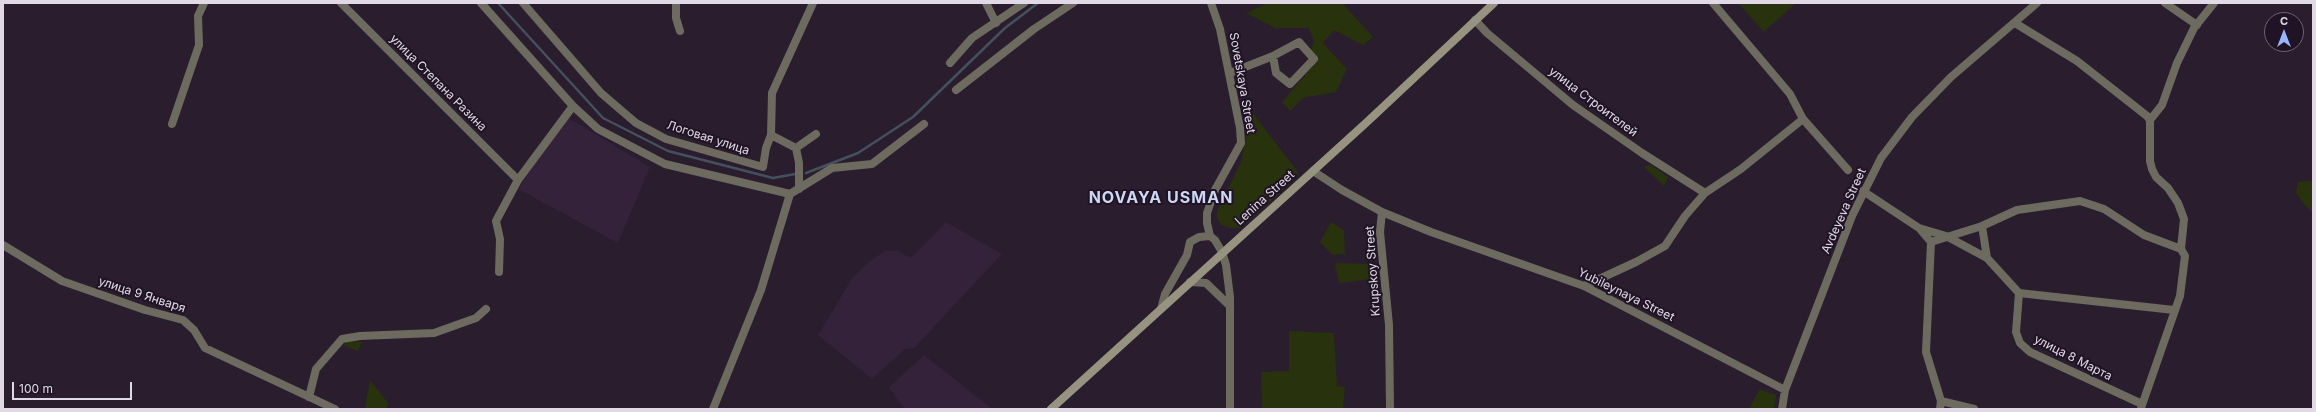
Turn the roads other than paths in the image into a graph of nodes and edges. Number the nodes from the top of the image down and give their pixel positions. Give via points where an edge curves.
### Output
1 (204, 3) edge
2 (341, 3) edge
3 (481, 3) edge
4 (523, 3) edge
5 (676, 3) edge
6 (813, 3) edge
7 (986, 3) edge
8 (1024, 3) edge
9 (1073, 3) edge
10 (1210, 3) edge
11 (1494, 3) edge
12 (1713, 3) edge
13 (2037, 3) edge
14 (2165, 3) edge
15 (2214, 3) edge
16 (1475, 20) junction
17 (996, 23) junction
18 (2015, 23) junction
19 (2197, 25) junction
20 (680, 31) dead end
21 (1273, 56) junction
22 (950, 63) dead end
23 (1230, 73) junction
24 (956, 90) dead end
25 (573, 106) junction
26 (1803, 119) junction
27 (2150, 120) junction
28 (172, 124) dead end
29 (924, 124) dead end
30 (816, 134) dead end
31 (771, 135) junction
32 (796, 148) junction
33 (1848, 170) dead end
34 (1313, 172) junction
35 (518, 180) junction
36 (799, 189) junction
37 (1863, 191) junction
38 (1705, 193) junction
39 (790, 194) junction
40 (1382, 212) junction
41 (1982, 226) junction
42 (1919, 228) junction
43 (1210, 236) junction
44 (1946, 236) junction
45 (1931, 242) junction
46 (3, 245) edge
47 (2181, 249) junction
48 (1222, 252) junction
49 (1987, 258) junction
50 (499, 272) dead end
51 (1190, 282) junction
52 (1584, 286) junction
53 (2019, 293) junction
54 (1230, 306) junction
55 (486, 309) dead end
56 (1161, 309) junction
57 (2174, 310) junction
58 (1785, 390) junction
59 (309, 397) junction
60 (1940, 405) edge
61 (2142, 406) edge
62 (335, 409) edge
63 (713, 409) edge
64 (1051, 409) edge
65 (1230, 409) edge
66 (1390, 409) edge
67 (1782, 409) edge
68 (1974, 409) edge

1 - 28 street via 198,16 199,45
2 - 35 street, улица Степана Разина
3 - 25 street
4 - 31 street, Логовая улица via 601,93 636,123 666,139 763,168
5 - 20 street via 676,18
6 - 31 street, Логовая улица via 772,93
7 - 17 street
8 - 17 street
9 - 24 street via 1034,29
10 - 23 street, Sovetskaya Street via 1220,29
11 - 16 main road, Lenina Street
12 - 26 street via 1790,94
13 - 18 street, Avdeyeva Street
14 - 19 street
15 - 19 street
16 - 34 main road, Lenina Street
16 - 38 street, улица Строителей via 1487,33 1573,104 1642,153
17 - 22 street via 972,38
18 - 27 street via 2077,61
18 - 37 street, Avdeyeva Street via 1952,77 1912,118 1881,158
19 - 27 street via 2177,63 2162,105
21 - 21 street via 1276,73 1290,84 1314,59 1299,42
21 - 23 street
23 - 43 street, Sovetskaya Street via 1241,143 1215,190 1207,213 1206,223
25 - 35 street
25 - 39 street via 598,129 665,164
26 - 33 street
26 - 38 street via 1741,169
27 - 47 street via 2152,169 2178,203 2184,219
29 - 36 street via 872,164 832,168
30 - 32 street
31 - 32 street
32 - 36 street
34 - 40 street, Krupskoy Street
34 - 48 main road, Lenina Street
35 - 50 street via 496,221 500,239
36 - 39 street
37 - 42 street
37 - 58 street, Avdeyeva Street
38 - 52 street via 1685,216 1665,246
39 - 63 street via 762,290
40 - 52 street, Yubileynaya Street
40 - 66 street, Krupskoy Street via 1380,232 1389,325
41 - 44 street
41 - 47 street via 2016,210 2080,201 2104,209 2144,234
41 - 49 street
42 - 44 street
42 - 45 street
43 - 48 street, Sovetskaya Street
43 - 56 street via 1199,237 1190,242 1187,255 1165,294
44 - 45 street
44 - 49 street
45 - 60 street via 1926,352
46 - 59 street, улица 9 Января via 62,281 145,310 183,320 194,330 205,348
47 - 57 street via 2185,256 2180,296
48 - 51 main road, Lenina Street
48 - 54 street via 1226,265
49 - 53 street
51 - 54 street via 1206,283
51 - 56 main road, Lenina Street
52 - 58 street, Yubileynaya Street
53 - 57 street
53 - 61 street, улица 8 Марта via 2016,332 2020,343 2030,352
54 - 65 street
55 - 59 street via 476,318 434,333 360,336 342,340 316,369
56 - 64 main road, Lenina Street
57 - 61 street
58 - 67 street, Avdeyeva Street
59 - 62 street, улица 9 Января
60 - 68 street

